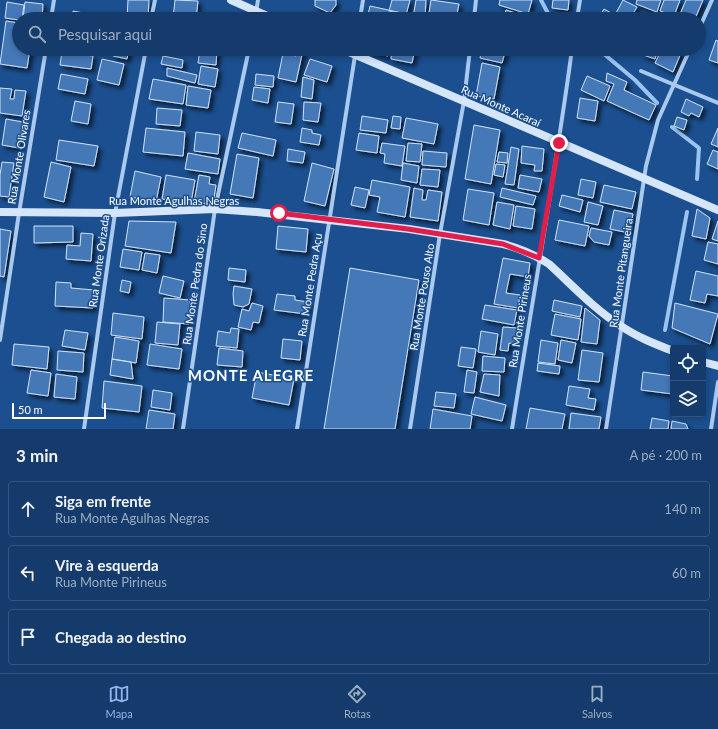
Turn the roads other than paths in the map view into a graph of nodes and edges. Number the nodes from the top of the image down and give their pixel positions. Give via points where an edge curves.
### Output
1 (54, 0) edge
2 (155, 0) edge
3 (231, 0) edge
4 (258, 0) edge
5 (363, 0) edge
6 (476, 0) edge
7 (580, 0) edge
8 (712, 0) edge
9 (52, 12) edge
10 (152, 12) edge
11 (251, 12) edge
12 (256, 12) edge
13 (361, 12) edge
14 (475, 12) edge
15 (578, 12) edge
16 (706, 13) edge
17 (45, 56) edge
18 (145, 56) edge
19 (248, 56) edge
20 (354, 56) edge
21 (364, 56) edge
22 (469, 56) edge
23 (571, 56) edge
24 (687, 56) edge
25 (641, 71) dead end
26 (674, 84) junction
27 (464, 101) junction
28 (718, 104) edge
29 (559, 143) junction
30 (644, 179) junction
31 (215, 210) junction
32 (718, 210) edge
33 (0, 212) edge
34 (19, 213) junction
35 (116, 213) junction
36 (330, 219) junction
37 (440, 234) junction
38 (539, 258) junction
39 (622, 327) junction
40 (0, 340) edge
41 (670, 350) edge
42 (706, 363) edge
43 (718, 366) edge
44 (718, 382) edge
45 (84, 429) edge
46 (182, 429) edge
47 (297, 429) edge
48 (410, 429) edge
49 (512, 429) edge
50 (606, 429) edge
51 (711, 429) edge

1 - 9 street
2 - 10 street
3 - 11 street
4 - 12 street
5 - 13 street
6 - 14 street
7 - 15 street
8 - 16 street
17 - 34 street, Rua Monte Olivares
18 - 35 street, Rua Monte Orizada
19 - 31 street, Rua Monte Pedra do Sino
20 - 36 street, Rua Monte Pedra Açu
21 - 27 street, Rua Monte Acaraí
22 - 27 street, Rua Monte Pouso Alto
23 - 29 street, Rua Monte Pirineus
24 - 26 street, Rua Monte Pitangueira
25 - 26 street
26 - 28 street
26 - 30 street, Rua Monte Pitangueira via 658,120
27 - 29 street, Rua Monte Acaraí
27 - 37 street, Rua Monte Pouso Alto
29 - 30 street, Rua Monte Acaraí
29 - 38 street, Rua Monte Pirineus
30 - 32 street, Rua Monte Acaraí
30 - 39 street, Rua Monte Pitangueira
31 - 35 street, Rua Monte Agulhas Negras
31 - 36 street, Rua Monte Agulhas Negras via 279,213
31 - 46 street, Rua Monte Pedra do Sino
33 - 34 street, Rua Monte Agulhas Negras
34 - 35 street, Rua Monte Agulhas Negras
34 - 40 street, Rua Monte Olivares
35 - 45 street, Rua Monte Orizada
36 - 37 street, Rua Monte Agulhas Negras
36 - 47 street, Rua Monte Pedra Açu
37 - 38 street, Rua Monte Agulhas Negras via 503,244
37 - 48 street, Rua Monte Pouso Alto
38 - 39 street, Rua Monte Agulhas Negras
38 - 49 street, Rua Monte Pirineus
39 - 41 street, Rua Monte Agulhas Negras
39 - 50 street, Rua Monte Pitangueira
42 - 43 street
44 - 51 street

